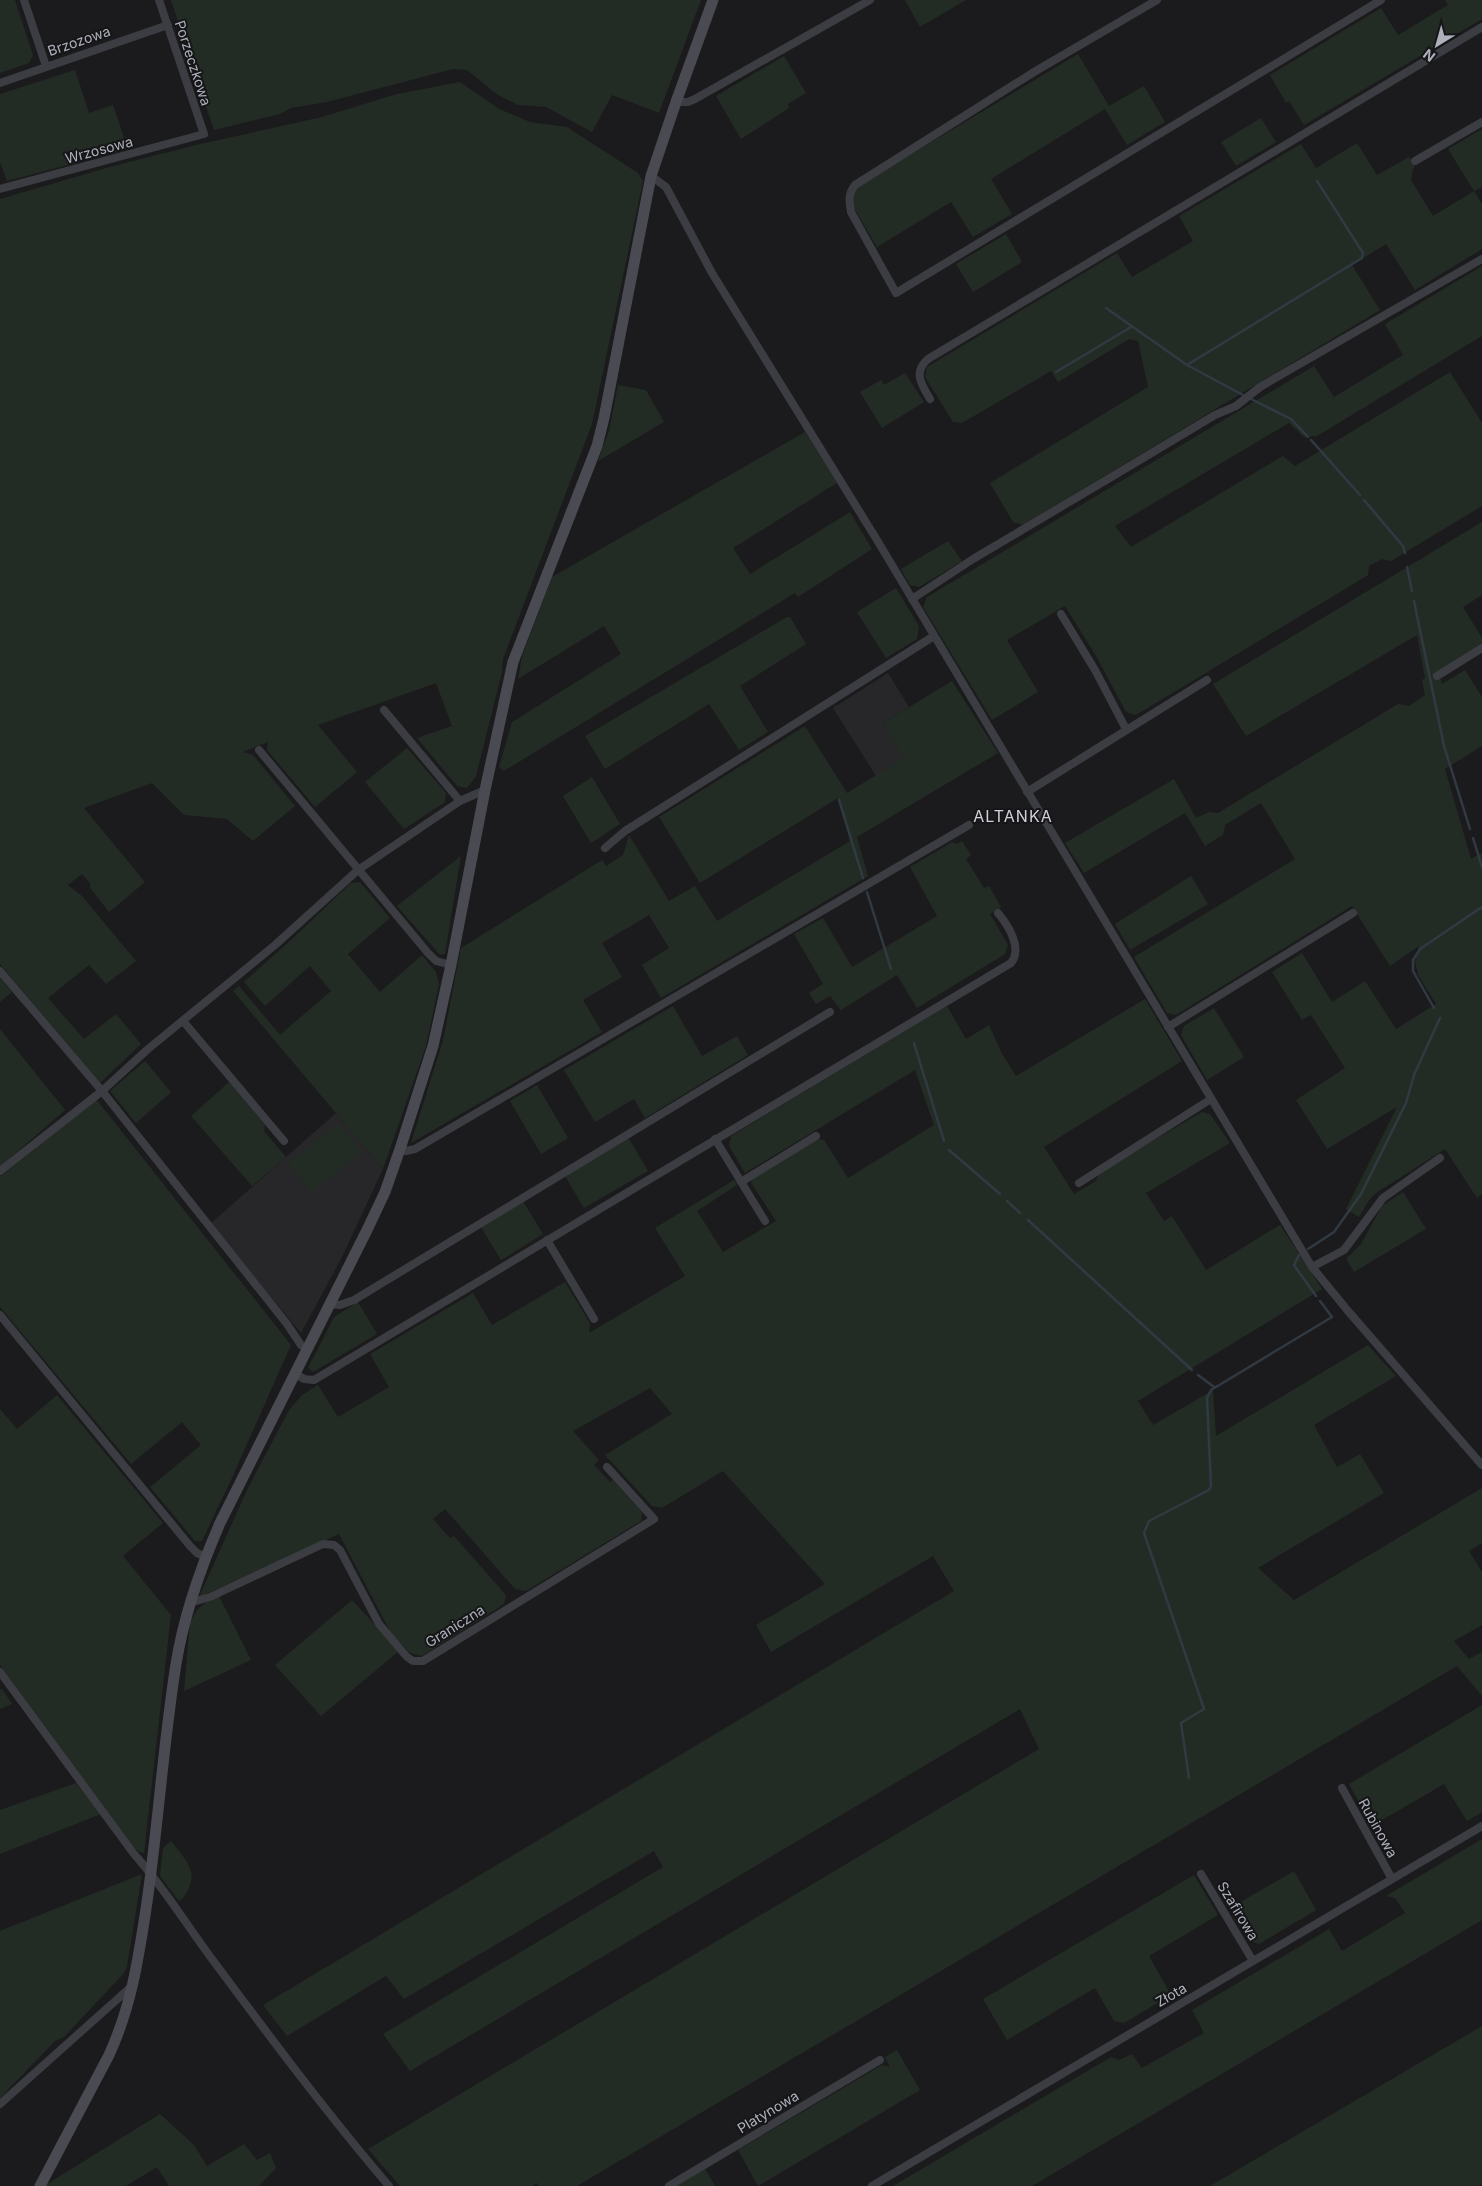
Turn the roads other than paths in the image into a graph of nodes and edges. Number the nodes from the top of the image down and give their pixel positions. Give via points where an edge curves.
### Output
1 (24, 0) edge
2 (159, 0) edge
3 (714, 0) edge
4 (870, 0) edge
5 (1157, 0) edge
6 (1381, 0) edge
7 (168, 25) junction
8 (1482, 27) edge
9 (46, 66) junction
10 (0, 83) edge
11 (676, 102) junction
12 (1482, 122) edge
13 (204, 134) joint
14 (1415, 161) dead end
15 (651, 176) junction
16 (0, 190) edge
17 (1482, 259) edge
18 (930, 399) dead end
19 (912, 599) junction
20 (1061, 614) dead end
21 (934, 636) junction
22 (1482, 648) edge
23 (1437, 676) dead end
24 (1207, 680) dead end
25 (384, 710) dead end
26 (1126, 729) junction
27 (259, 750) dead end
28 (485, 790) junction
29 (1027, 792) junction
30 (460, 801) junction
31 (969, 825) dead end
32 (604, 848) dead end
33 (358, 870) junction
34 (998, 913) dead end
35 (1353, 913) dead end
36 (451, 965) junction
37 (0, 971) edge
38 (830, 1012) dead end
39 (183, 1021) junction
40 (1168, 1027) junction
41 (102, 1091) junction
42 (1211, 1099) junction
43 (816, 1136) dead end
44 (715, 1139) junction
45 (284, 1141) dead end
46 (400, 1149) junction
47 (1440, 1158) dead end
48 (0, 1171) edge
49 (741, 1182) junction
50 (1078, 1182) dead end
51 (765, 1221) dead end
52 (547, 1240) junction
53 (1312, 1267) junction
54 (330, 1304) junction
55 (0, 1315) edge
56 (594, 1319) dead end
57 (307, 1349) junction
58 (296, 1374) junction
59 (1482, 1465) edge
60 (607, 1467) dead end
61 (206, 1557) junction
62 (189, 1603) junction
63 (0, 1672) edge
64 (1342, 1788) dead end
65 (1482, 1826) edge
66 (151, 1873) junction
67 (1201, 1874) dead end
68 (1392, 1879) junction
69 (1253, 1961) junction
70 (134, 1984) junction
71 (880, 2060) dead end
72 (0, 2104) edge
73 (40, 2186) edge
74 (389, 2186) edge
75 (669, 2186) edge
76 (872, 2186) edge

1 - 9 street
2 - 7 street, Porzeczkowa
3 - 11 street
4 - 11 street via 696,99
5 - 6 street via 854,184 848,200 851,212 896,293
7 - 9 street, Brzozowa
7 - 13 street, Porzeczkowa
8 - 18 street via 928,359 920,366 919,378
9 - 10 street, Brzozowa
11 - 15 street
12 - 14 street
13 - 16 street, Wrzosowa
15 - 19 street via 666,187 712,273
15 - 28 street via 597,446 513,662
17 - 19 street via 973,559
19 - 21 street
20 - 26 street
21 - 29 street
21 - 32 street
22 - 23 street
24 - 26 street
25 - 30 street
26 - 29 street
27 - 33 street
28 - 30 street
28 - 36 street
29 - 40 street
30 - 33 street
31 - 46 street via 415,1149
33 - 36 street via 428,953 436,961
33 - 39 street
34 - 44 street via 1016,948 1011,963
35 - 40 street
36 - 46 street via 433,1046
37 - 41 street
38 - 54 street via 354,1300 340,1305
39 - 41 street
39 - 45 street
40 - 42 street
41 - 48 street
41 - 57 street
42 - 50 street
42 - 53 street
43 - 49 street
44 - 49 street
44 - 52 street
46 - 54 street via 378,1207
47 - 53 street via 1383,1198 1344,1250
49 - 51 street
52 - 56 street
52 - 58 street via 314,1380
53 - 59 street
54 - 57 street
55 - 61 street via 190,1546
57 - 58 street
58 - 61 street
60 - 62 street, Graniczna via 654,1519 423,1661 407,1657 385,1630 340,1550 328,1544 210,1597
61 - 62 street
62 - 66 street via 176,1664
63 - 66 street
64 - 68 street, Rubinowa
65 - 68 street, Złota
66 - 70 street
66 - 74 street via 300,2078
67 - 69 street, Szafirowa
68 - 69 street, Złota
69 - 76 street, Złota
70 - 72 street
70 - 73 street via 109,2055
71 - 75 street, Platynowa

